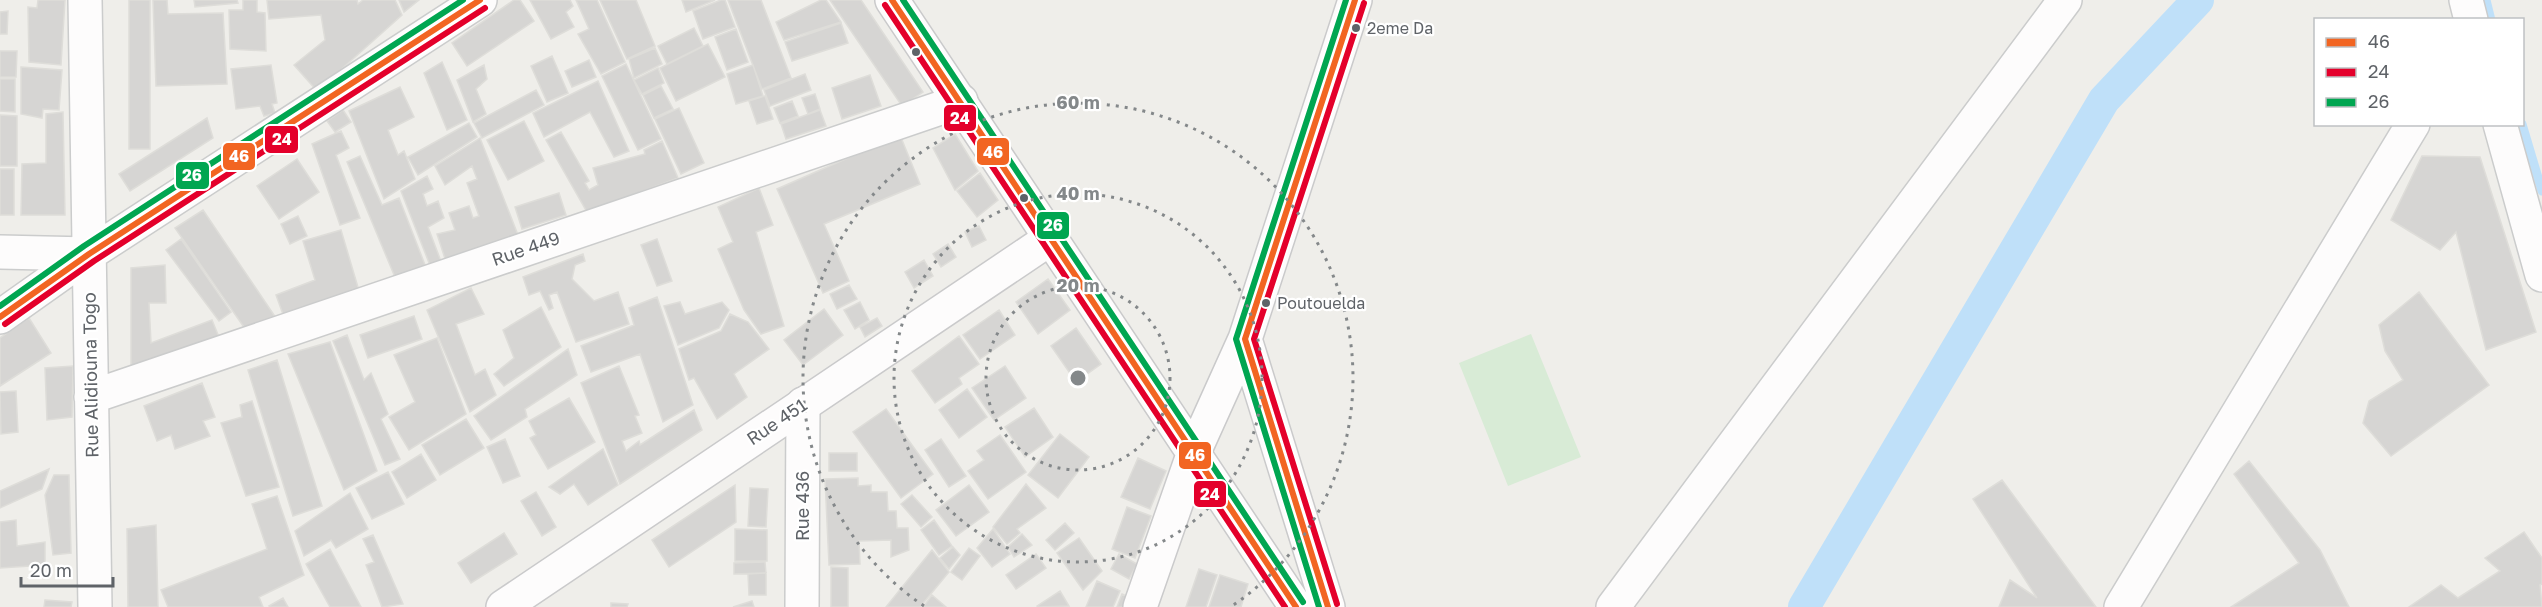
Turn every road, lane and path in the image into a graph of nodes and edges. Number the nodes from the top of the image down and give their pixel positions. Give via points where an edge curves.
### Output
1 (85, 0) edge
2 (480, 0) edge
3 (892, 0) edge
4 (1355, 0) edge
5 (2065, 0) edge
6 (2466, 0) edge
7 (2470, 18) edge
8 (961, 101) junction
9 (2412, 126) edge
10 (2500, 126) edge
11 (1051, 238) junction
12 (0, 252) edge
13 (88, 254) junction
14 (2542, 275) edge
15 (0, 317) edge
16 (1245, 339) junction
17 (91, 397) junction
18 (803, 404) junction
19 (1194, 452) junction
20 (2135, 600) edge
21 (95, 607) edge
22 (503, 607) edge
23 (802, 607) edge
24 (1140, 607) edge
25 (1296, 607) edge
26 (1328, 607) edge
27 (1613, 607) edge

1 - 13 street, Rue Alidiouna Togo
2 - 13 street
3 - 8 street
4 - 16 street
5 - 27 street
6 - 7 street
8 - 11 street
8 - 17 street, Rue 449
9 - 20 street
10 - 14 street
11 - 18 street, Rue 451
11 - 19 street
12 - 13 street
13 - 15 street
13 - 17 street, Rue Alidiouna Togo
16 - 19 street
16 - 26 street
17 - 21 street, Rue Alidiouna Togo
18 - 22 street, Rue 451
18 - 23 street, Rue 436
19 - 24 street
19 - 25 street

